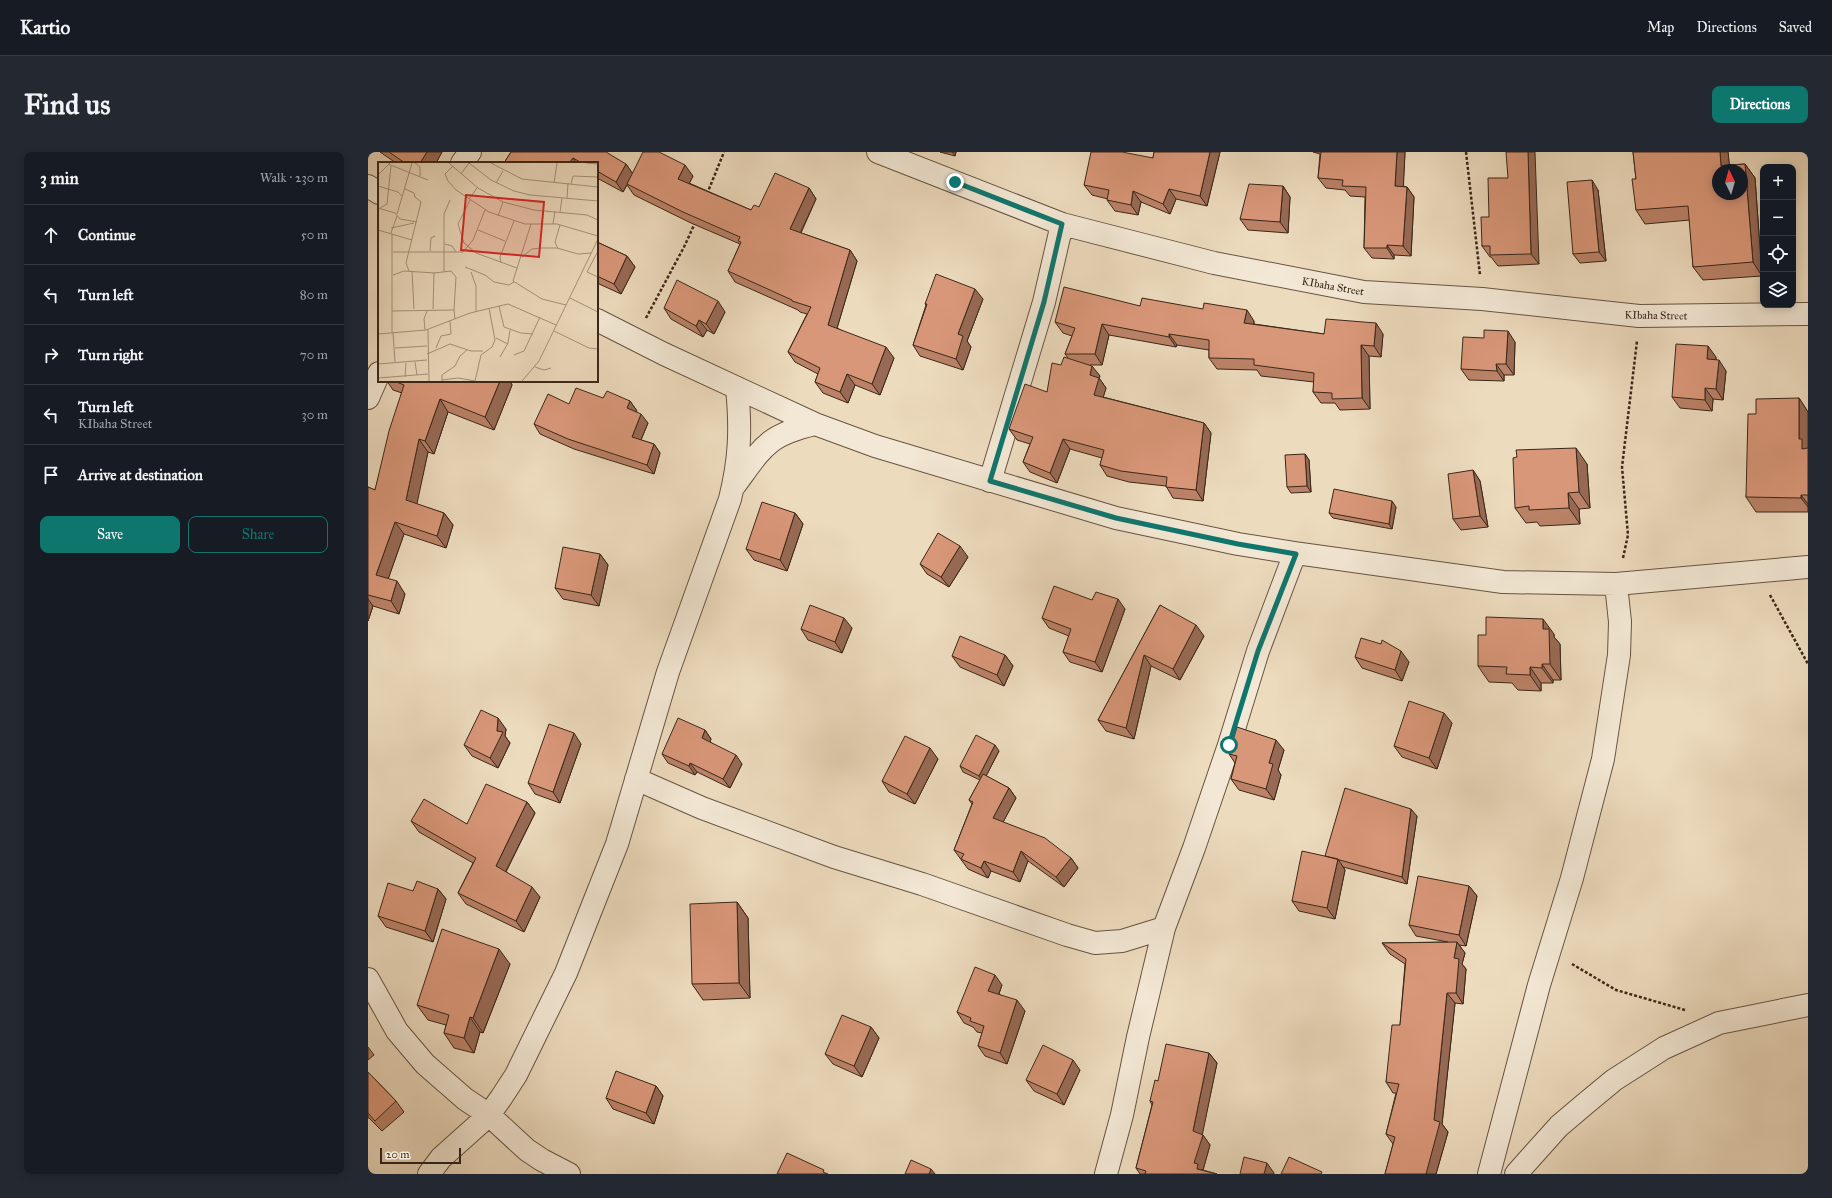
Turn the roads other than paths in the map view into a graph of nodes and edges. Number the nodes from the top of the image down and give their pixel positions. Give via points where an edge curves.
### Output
1 (470, 152) edge
2 (878, 152) edge
3 (463, 162) edge
4 (368, 186) edge
5 (378, 192) edge
6 (1062, 224) junction
7 (1808, 314) edge
8 (598, 320) edge
9 (378, 375) edge
10 (737, 388) junction
11 (368, 398) edge
12 (815, 424) junction
13 (990, 481) junction
14 (733, 487) junction
15 (1296, 554) junction
16 (1808, 567) edge
17 (1616, 584) junction
18 (636, 780) junction
19 (1164, 928) junction
20 (368, 979) edge
21 (1808, 1005) edge
22 (488, 1115) junction
23 (429, 1174) edge
24 (569, 1174) edge
25 (1106, 1174) edge
26 (1489, 1174) edge
27 (1516, 1174) edge

1 - 3 street
2 - 6 street, KIbaha Street
4 - 5 street
6 - 7 street, KIbaha Street via 1214,263 1364,292 1482,299 1639,316
6 - 13 street via 1044,302
8 - 10 street
9 - 11 street
10 - 12 street
10 - 14 street via 740,422
12 - 13 street via 875,446
12 - 14 street via 780,434 764,446
13 - 15 street via 1116,518
14 - 18 street via 668,672
15 - 17 street via 1503,582
15 - 19 street via 1258,651 1194,848
16 - 17 street
17 - 26 street via 1620,622 1619,655 1603,759
18 - 19 street via 702,808 834,857 1095,943 1112,943
18 - 22 street via 617,844 566,973 516,1075
19 - 25 street via 1122,1115
20 - 22 street via 398,1032 420,1060 465,1099
21 - 27 street via 1719,1023 1664,1048 1614,1080 1559,1126
22 - 23 street via 447,1153
22 - 24 street via 527,1150

